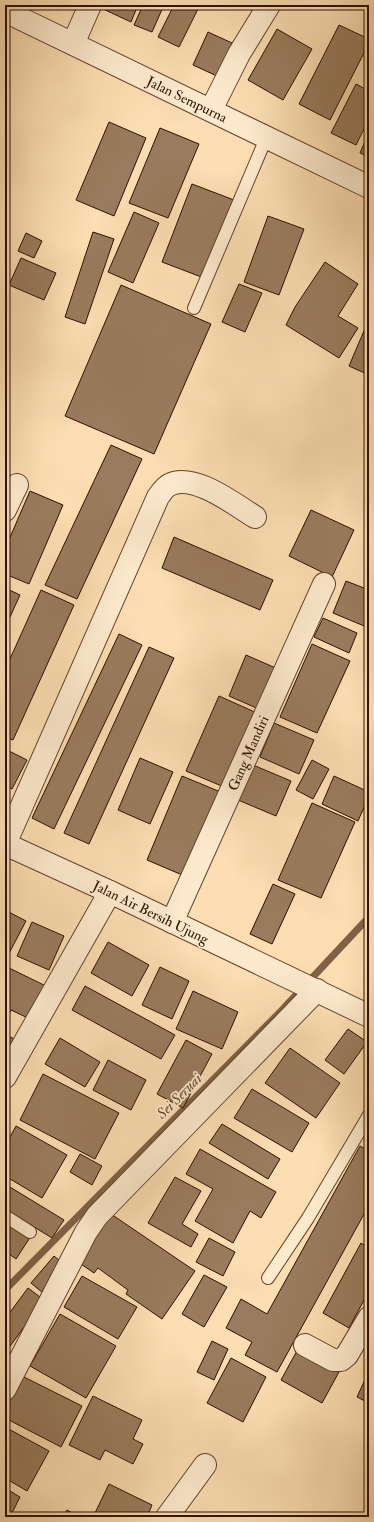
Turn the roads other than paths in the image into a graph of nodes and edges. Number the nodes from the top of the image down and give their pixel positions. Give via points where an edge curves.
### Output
1 (90, 5) edge
2 (269, 5) edge
3 (17, 11) edge
4 (73, 44) junction
5 (211, 110) junction
6 (267, 136) junction
7 (369, 187) edge
8 (194, 308) dead end
9 (17, 485) dead end
10 (5, 510) edge
11 (255, 517) dead end
12 (324, 584) dead end
13 (5, 844) edge
14 (110, 892) junction
15 (172, 922) junction
16 (309, 987) junction
17 (369, 1016) edge
18 (5, 1077) edge
19 (369, 1114) edge
20 (5, 1216) edge
21 (30, 1232) dead end
22 (268, 1278) dead end
23 (369, 1318) edge
24 (305, 1345) dead end
25 (5, 1389) edge
26 (205, 1465) dead end
27 (167, 1517) edge

1 - 4 street
2 - 5 street
3 - 4 street, Jalan Sempurna
4 - 5 street, Jalan Sempurna
5 - 6 street, Jalan Sempurna
6 - 7 street, Jalan Sempurna
6 - 8 lane
9 - 10 street
11 - 13 street via 201,485 185,482 168,485 158,497
12 - 15 street, Gang Mandiri
13 - 14 street, Jalan Air Bersih Ujung
14 - 15 street, Jalan Air Bersih Ujung
14 - 18 street
15 - 16 street, Jalan Air Bersih Ujung
16 - 17 street, Jalan Air Bersih Ujung
16 - 25 street via 97,1216 86,1232
19 - 22 lane via 308,1218
20 - 21 lane
23 - 24 street via 342,1360 333,1360
26 - 27 street

